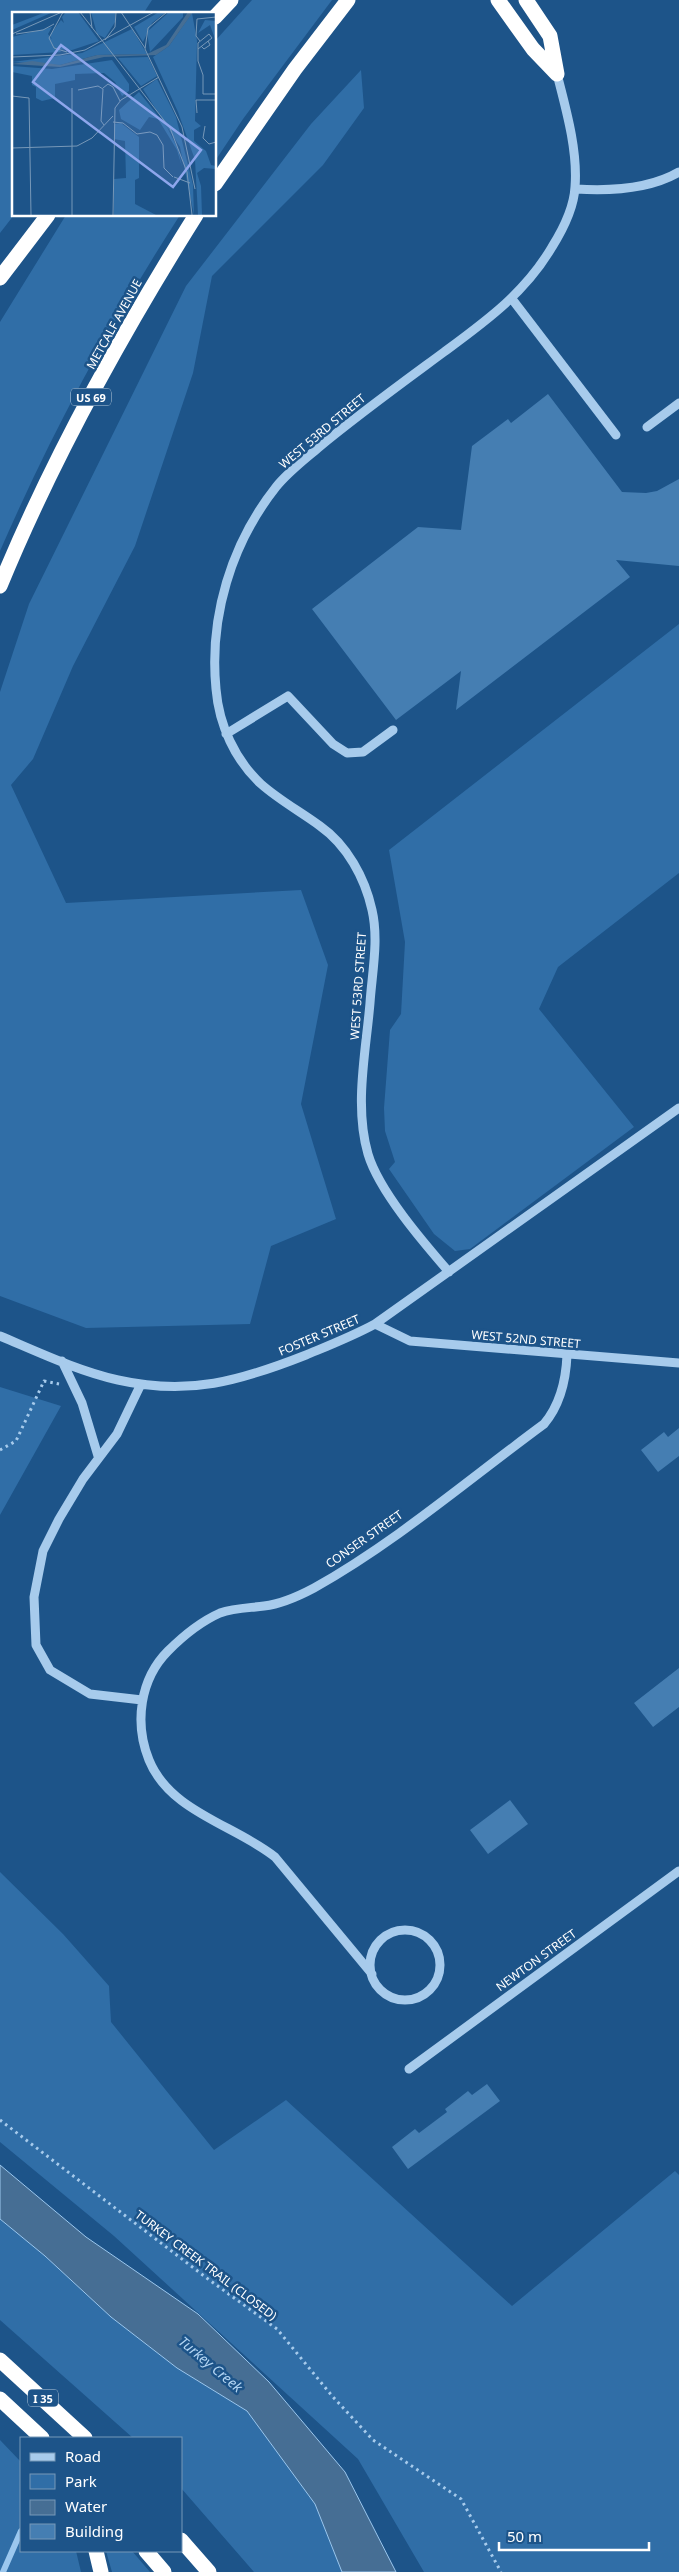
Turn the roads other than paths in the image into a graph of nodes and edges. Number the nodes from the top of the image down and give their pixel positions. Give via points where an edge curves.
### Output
1 (231, 0) edge
2 (348, 0) edge
3 (498, 0) edge
4 (526, 0) edge
5 (216, 16) edge
6 (557, 74) junction
7 (679, 172) edge
8 (216, 183) edge
9 (576, 188) junction
10 (47, 216) edge
11 (195, 216) edge
12 (0, 278) edge
13 (512, 299) junction
14 (679, 403) edge
15 (647, 427) dead end
16 (616, 435) dead end
17 (0, 586) edge
18 (393, 730) dead end
19 (226, 734) junction
20 (679, 1108) edge
21 (449, 1272) junction
22 (375, 1324) junction
23 (0, 1336) edge
24 (567, 1355) junction
25 (62, 1361) junction
26 (679, 1363) edge
27 (141, 1384) junction
28 (98, 1456) junction
29 (142, 1700) junction
30 (679, 1871) edge
31 (372, 1974) junction
32 (408, 2069) dead end
33 (0, 2360) edge
34 (0, 2399) edge
35 (0, 2404) edge
36 (27, 2437) edge
37 (41, 2437) edge
38 (84, 2437) edge
39 (182, 2541) edge
40 (96, 2552) edge
41 (147, 2552) edge
42 (101, 2572) edge
43 (164, 2572) edge
44 (210, 2572) edge

1 - 5 highway
2 - 8 highway via 295,69
3 - 6 highway via 533,49
4 - 6 highway via 550,36
6 - 9 street, WEST 53RD STREET via 570,119
7 - 9 street via 622,188
9 - 13 street, WEST 53RD STREET via 555,242 538,270
10 - 12 highway
11 - 17 highway, METCALF AVENUE / US 69 via 125,332 60,457
13 - 16 street
13 - 19 street, WEST 53RD STREET via 340,429 276,488 241,543 218,615 216,690
14 - 15 street
18 - 19 street via 363,752 347,753 333,744 288,696
19 - 21 street, WEST 53RD STREET via 242,763 262,785 324,828 359,872 367,892 375,933 362,1109 367,1152 385,1189
20 - 21 street, FOSTER STREET
21 - 22 street, FOSTER STREET
22 - 24 street, WEST 52ND STREET via 410,1341
22 - 27 street, FOSTER STREET via 261,1373 220,1384 167,1388
23 - 25 street, FOSTER STREET
24 - 26 street, WEST 52ND STREET
24 - 29 street, CONSER STREET via 562,1388 553,1413 544,1424 338,1574 278,1603 233,1609 209,1619 167,1652 156,1666
25 - 27 street, FOSTER STREET via 116,1380
25 - 28 street via 82,1403
27 - 28 street via 116,1434
28 - 29 street via 59,1519 43,1552 34,1597 36,1645 50,1670 90,1694
29 - 31 street, CONSER STREET via 141,1715 149,1760 176,1796 194,1810 256,1842 275,1857
30 - 32 street, NEWTON STREET
31 - 31 street via 385,1993 406,2000 417,1998 434,1985 439,1975 438,1953 432,1943 413,1931 401,1930 380,1940 370,1962
33 - 38 highway, I 35
34 - 37 highway
35 - 36 highway
39 - 44 highway
40 - 42 highway
41 - 43 highway

